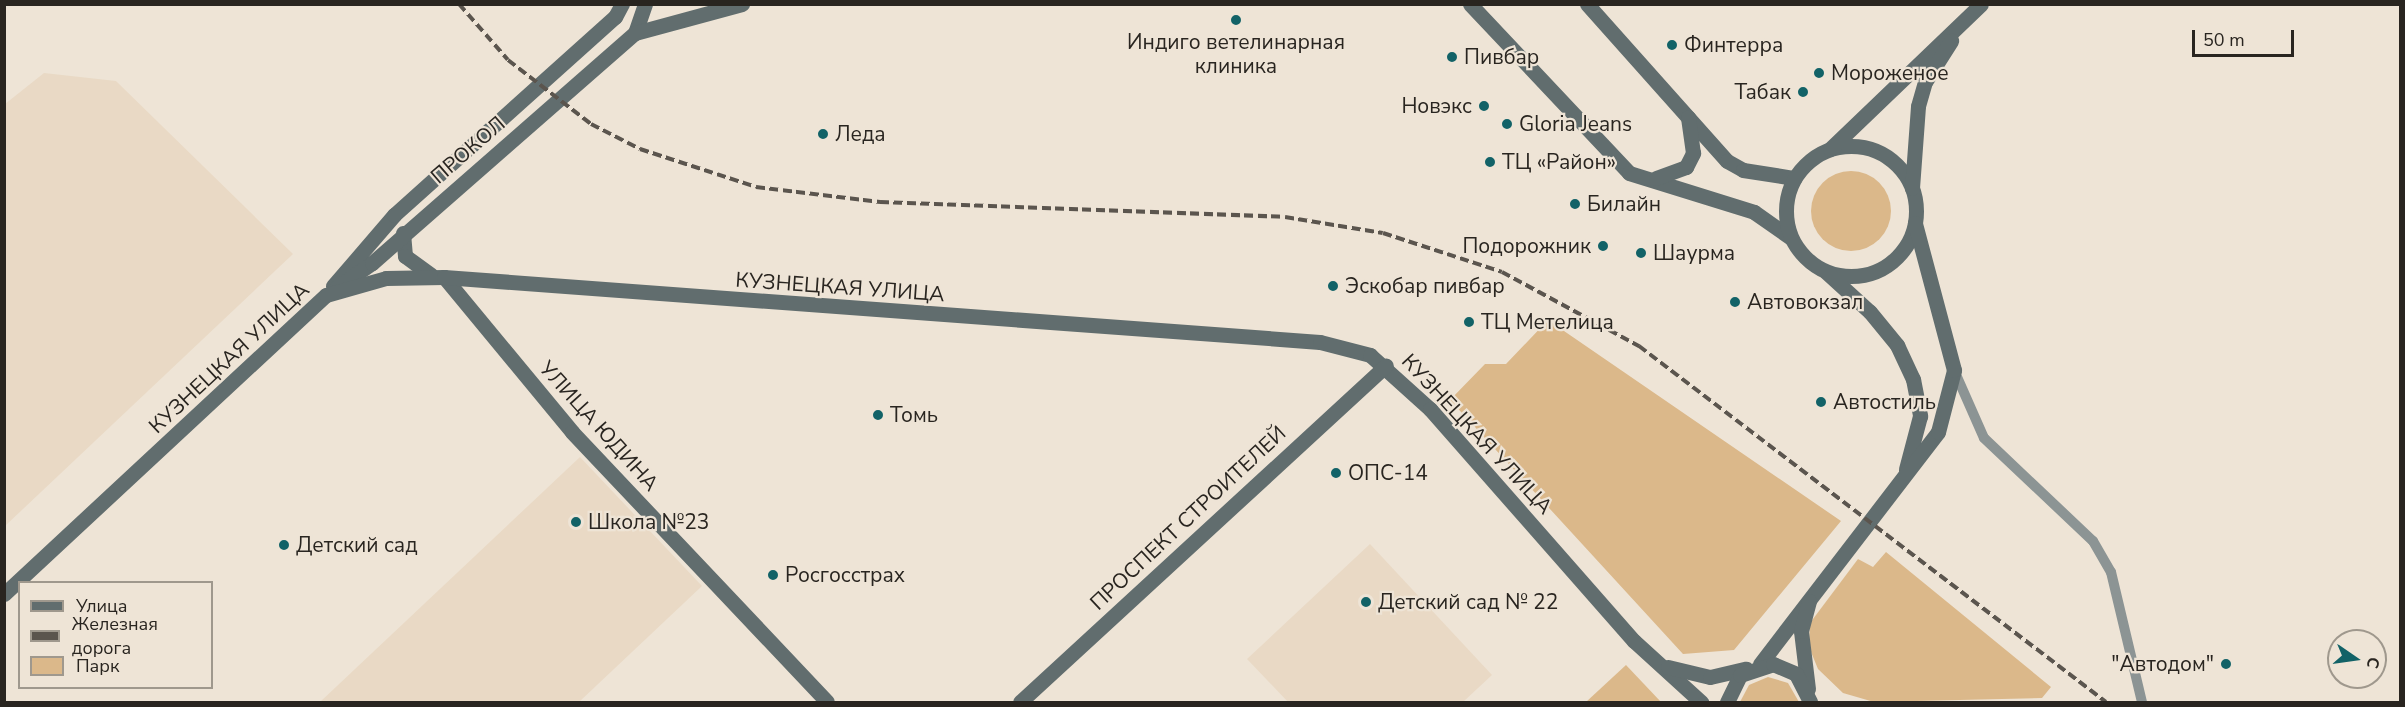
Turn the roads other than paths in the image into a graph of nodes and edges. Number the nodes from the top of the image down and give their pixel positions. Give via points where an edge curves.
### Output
1 (622, 4) edge
2 (645, 4) edge
3 (742, 4) edge
4 (1470, 4) edge
5 (1587, 4) edge
6 (1981, 4) edge
7 (1963, 20) junction
8 (635, 33) junction
9 (1688, 115) junction
10 (1830, 148) junction
11 (1794, 178) junction
12 (1654, 179) junction
13 (1912, 188) junction
14 (1915, 223) junction
15 (403, 234) junction
16 (1791, 238) junction
17 (1824, 270) junction
18 (440, 277) junction
19 (326, 295) junction
20 (1386, 366) junction
21 (1954, 370) junction
22 (1904, 476) junction
23 (1813, 589) junction
24 (4, 594) edge
25 (1657, 662) junction
26 (1755, 666) junction
27 (1810, 699) edge
28 (827, 702) edge
29 (1020, 702) edge
30 (1701, 702) edge
31 (1727, 702) edge
32 (2142, 702) edge

1 - 19 main road via 615,17 394,215
2 - 8 main road
3 - 8 main road
4 - 12 main road via 1629,173
5 - 9 main road
6 - 7 main road
7 - 10 main road
7 - 13 main road via 1925,82
8 - 15 main road, ПРОКОЛ
9 - 11 main road via 1727,160 1743,170
9 - 12 main road via 1693,153 1678,171
10 - 11 main road
10 - 13 main road via 1860,147 1888,157
11 - 16 main road via 1786,218
12 - 16 main road via 1754,212
13 - 14 main road
14 - 17 main road via 1908,241 1881,268 1862,275
14 - 21 main road
15 - 18 main road via 405,256 416,269
15 - 19 main road, ПРОКОЛ
16 - 17 main road
17 - 22 main road via 1870,312 1897,345 1913,379 1920,416
18 - 19 main road, КУЗНЕЦКАЯ УЛИЦА via 386,278
18 - 20 main road, КУЗНЕЦКАЯ УЛИЦА via 1320,342 1370,355
18 - 28 main road, УЛИЦА ЮДИНА via 572,432
19 - 24 main road, КУЗНЕЦКАЯ УЛИЦА
20 - 25 main road, КУЗНЕЦКАЯ УЛИЦА
20 - 29 main road, ПРОСПЕКТ СТРОИТЕЛЕЙ
21 - 22 main road via 1938,432
21 - 32 street via 1984,438 2093,541 2118,591 2127,652
22 - 23 main road
23 - 26 main road
23 - 27 main road via 1801,631
25 - 26 main road via 1682,674 1710,676
25 - 30 main road, КУЗНЕЦКАЯ УЛИЦА
26 - 27 main road via 1796,674
26 - 31 main road via 1732,685

